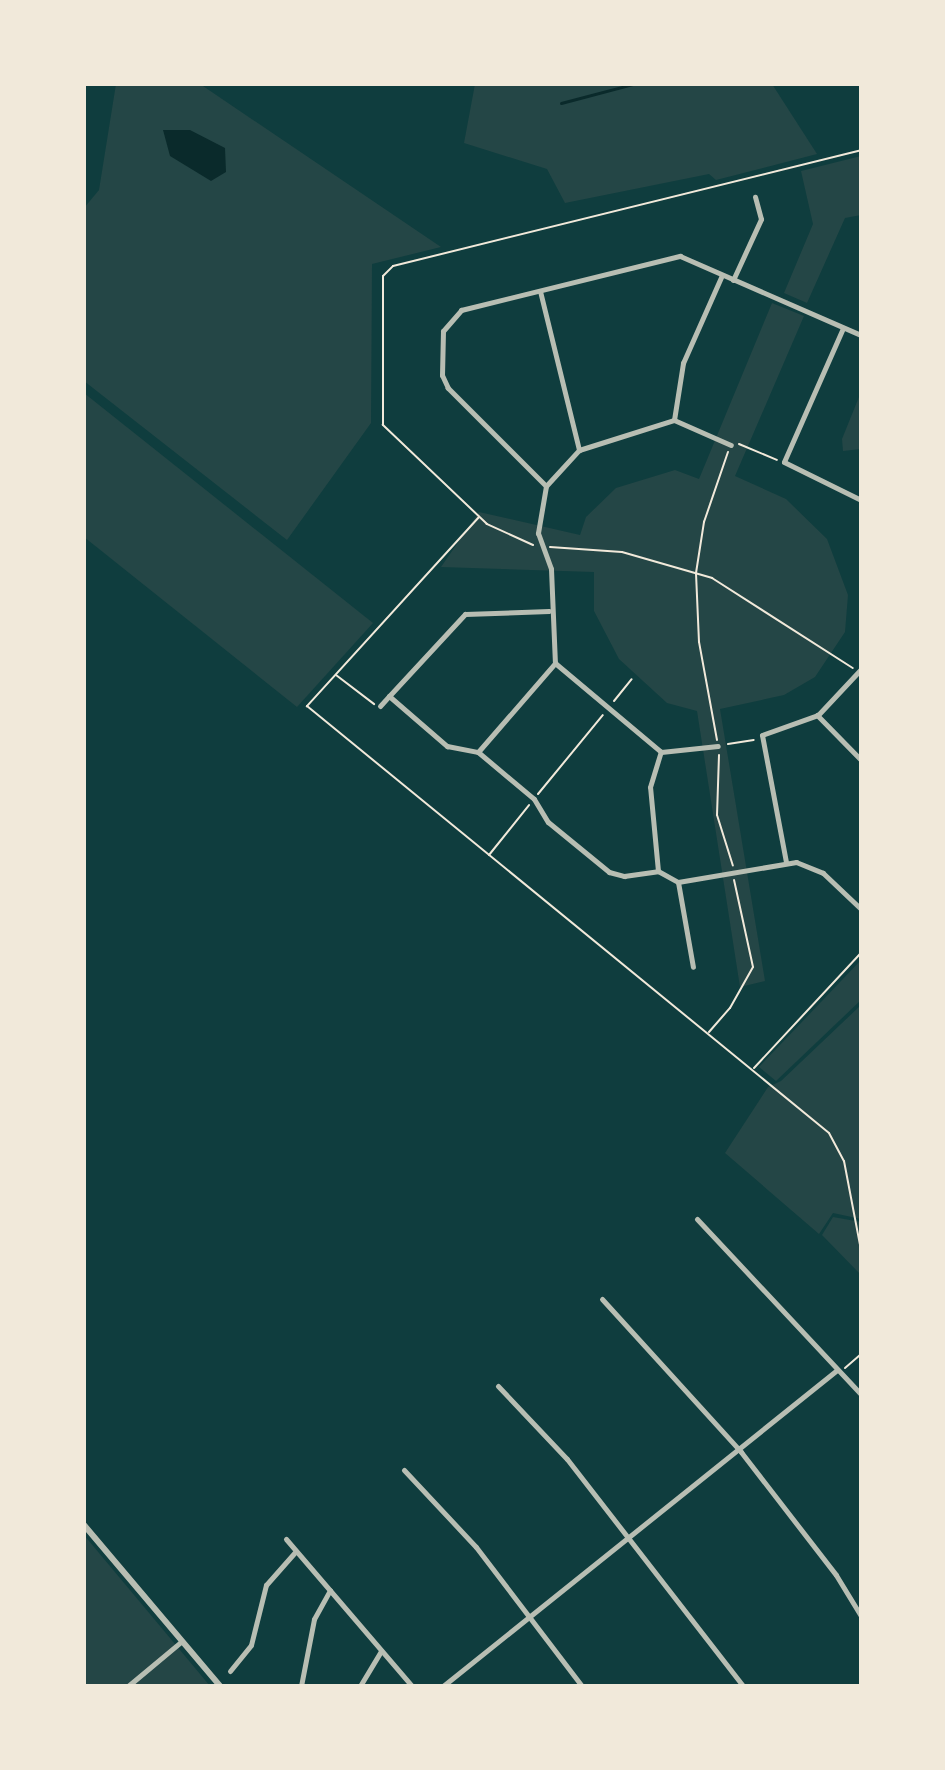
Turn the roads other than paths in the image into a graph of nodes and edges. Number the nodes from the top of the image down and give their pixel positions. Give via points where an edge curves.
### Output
1 (755, 197) dead end
2 (722, 275) junction
3 (733, 280) junction
4 (540, 291) junction
5 (843, 328) junction
6 (861, 335) edge
7 (674, 420) junction
8 (732, 443) road end
9 (579, 450) junction
10 (546, 486) junction
11 (861, 500) edge
12 (549, 610) junction
13 (555, 663) junction
14 (860, 673) edge
15 (389, 696) junction
16 (380, 706) road end
17 (817, 715) junction
18 (718, 746) dead end
19 (478, 752) junction
20 (662, 752) junction
21 (861, 760) edge
22 (786, 862) junction
23 (658, 871) junction
24 (678, 882) junction
25 (861, 909) edge
26 (693, 967) dead end
27 (697, 1219) dead end
28 (602, 1299) dead end
29 (838, 1371) junction
30 (498, 1386) dead end
31 (861, 1394) edge
32 (741, 1452) junction
33 (404, 1470) dead end
34 (84, 1525) edge
35 (286, 1539) dead end
36 (631, 1539) junction
37 (296, 1551) junction
38 (330, 1590) junction
39 (529, 1616) junction
40 (861, 1616) edge
41 (182, 1641) junction
42 (381, 1651) junction
43 (230, 1671) dead end
44 (128, 1686) edge
45 (220, 1686) edge
46 (301, 1686) edge
47 (360, 1686) edge
48 (412, 1686) edge
49 (443, 1686) edge
50 (582, 1686) edge
51 (743, 1686) edge

1 - 3 street via 761,219
2 - 3 street
2 - 4 street via 680,256
2 - 7 street via 683,363
3 - 5 street
4 - 9 street
4 - 10 street via 461,309 443,331 442,375 463,405
5 - 6 street
5 - 11 street via 784,462
7 - 8 street
7 - 9 street
9 - 10 street
10 - 12 street via 538,521 551,569
12 - 13 street
12 - 15 street via 465,614
13 - 19 street
13 - 20 street
14 - 17 street
15 - 16 street
15 - 19 street via 447,746
17 - 21 street
17 - 22 street via 763,739
18 - 20 street
19 - 23 street via 534,799 548,822 609,872 624,876
20 - 23 street via 650,787
22 - 24 street
22 - 25 street via 815,868
23 - 24 street
24 - 26 street
27 - 29 street
28 - 32 street
29 - 31 street
29 - 32 street
30 - 36 street via 567,1460
32 - 36 street
32 - 40 street via 836,1575
33 - 39 street via 476,1547
34 - 41 street
35 - 37 street
36 - 39 street
36 - 51 street
37 - 38 street
37 - 43 street via 266,1585 251,1645
38 - 42 street
38 - 46 street via 314,1619
39 - 49 street
39 - 50 street
41 - 44 street
41 - 45 street
42 - 47 street
42 - 48 street

